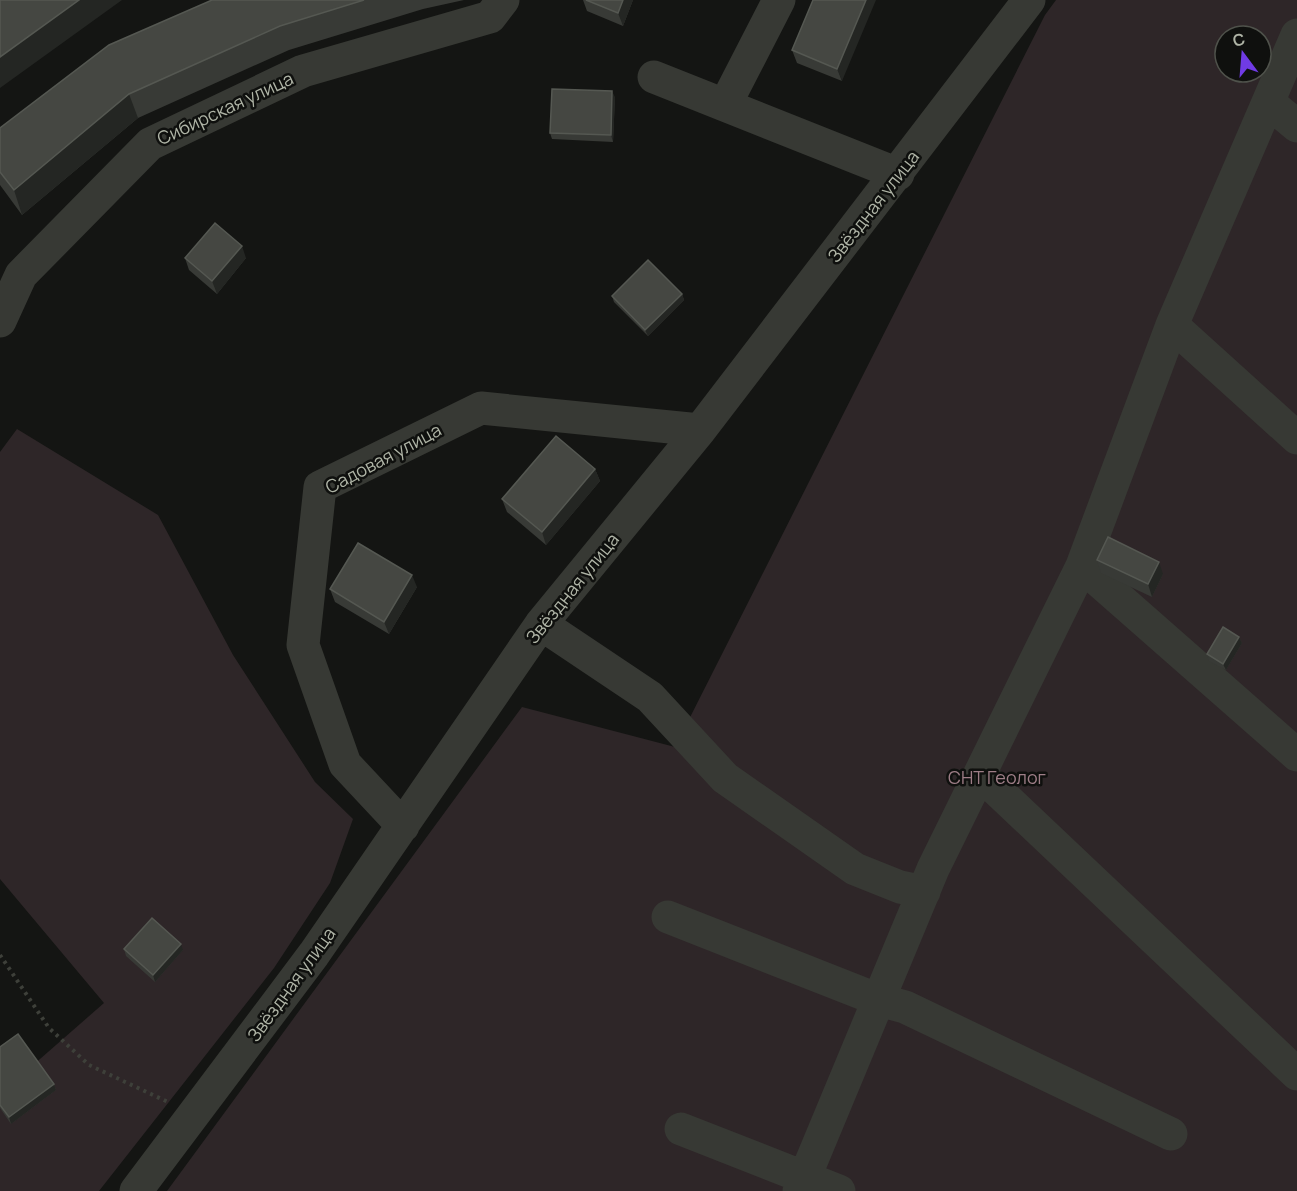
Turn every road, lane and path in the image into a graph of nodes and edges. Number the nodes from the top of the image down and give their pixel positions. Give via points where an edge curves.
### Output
1 (780, 0) edge
2 (1029, 0) edge
3 (496, 9) edge
4 (1297, 35) edge
5 (654, 76) dead end
6 (1268, 102) junction
7 (725, 105) junction
8 (1297, 126) edge
9 (898, 174) junction
10 (0, 321) edge
11 (1172, 325) junction
12 (700, 430) junction
13 (1297, 438) edge
14 (1082, 566) junction
15 (541, 624) junction
16 (1297, 755) edge
17 (980, 774) junction
18 (404, 826) junction
19 (924, 892) junction
20 (668, 917) dead end
21 (0, 954) edge
22 (879, 1000) junction
23 (1297, 1074) edge
24 (190, 1120) junction
25 (681, 1129) dead end
26 (1171, 1134) dead end
27 (802, 1184) edge
28 (136, 1191) edge
29 (839, 1191) edge

1 - 7 street
2 - 9 street, Звёздная улица
3 - 10 street, Сибирская улица via 303,71 150,144 21,276
4 - 6 street
5 - 7 street
6 - 8 street
6 - 11 street
7 - 9 street
9 - 12 street, Звёздная улица
11 - 13 street
11 - 14 street
12 - 15 street, Звёздная улица
12 - 18 street, Садовая улица via 481,408 320,487 303,645 345,764
14 - 16 street
14 - 17 street
15 - 18 street, Звёздная улица
15 - 19 street via 650,697 725,778 855,869 900,888
17 - 19 street
17 - 23 street
18 - 24 street, Звёздная улица
19 - 22 street
20 - 22 street
21 - 24 path via 49,1028 89,1065 157,1096
22 - 26 street via 905,1007
22 - 27 street
24 - 28 street, Звёздная улица
25 - 27 street
27 - 29 street

